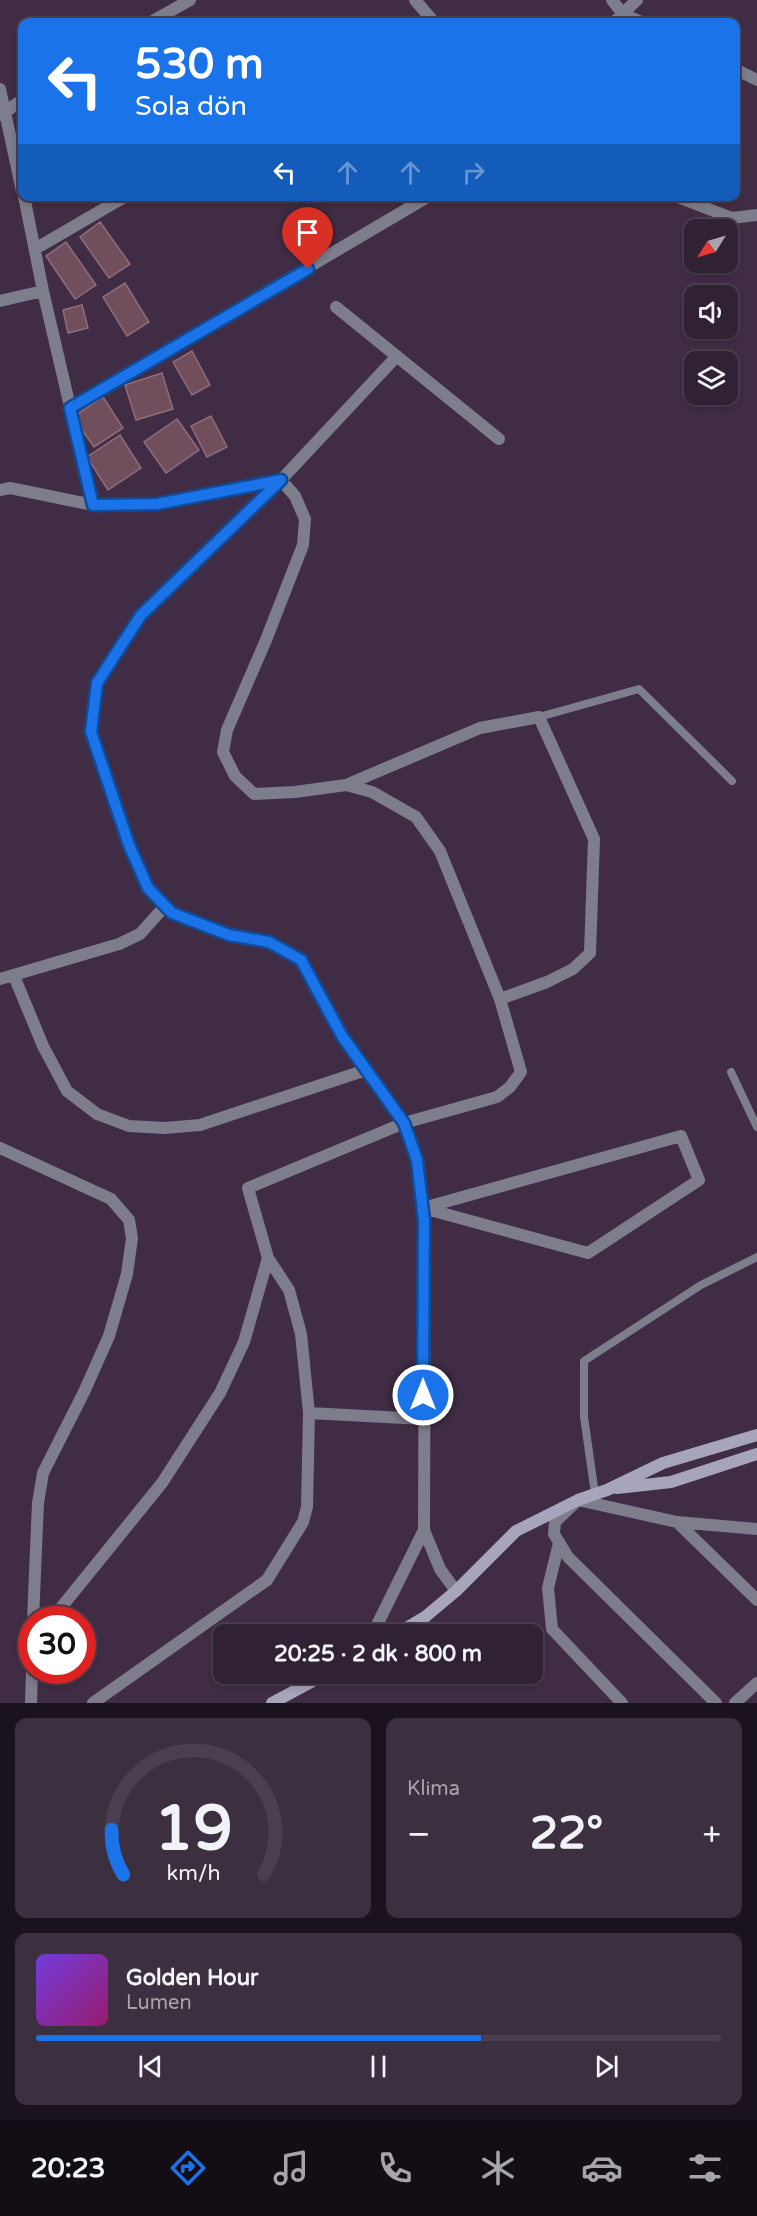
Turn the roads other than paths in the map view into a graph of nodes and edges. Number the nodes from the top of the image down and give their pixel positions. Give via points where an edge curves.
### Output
1 (190, 0) edge
2 (415, 0) edge
3 (612, 0) edge
4 (637, 0) edge
5 (158, 18) edge
6 (428, 18) edge
7 (619, 18) edge
8 (740, 72) edge
9 (757, 80) edge
10 (0, 89) edge
11 (18, 103) edge
12 (3, 113) edge
13 (18, 175) edge
14 (25, 201) edge
15 (117, 201) edge
16 (421, 201) edge
17 (688, 201) edge
18 (757, 214) edge
19 (35, 249) junction
20 (43, 291) junction
21 (0, 301) edge
22 (336, 307) dead end
23 (397, 356) junction
24 (70, 408) junction
25 (499, 439) dead end
26 (281, 480) junction
27 (0, 490) edge
28 (93, 505) junction
29 (539, 717) junction
30 (732, 781) dead end
31 (346, 784) junction
32 (165, 906) junction
33 (14, 975) junction
34 (0, 979) edge
35 (500, 999) junction
36 (366, 1070) junction
37 (731, 1072) dead end
38 (404, 1123) junction
39 (757, 1127) edge
40 (0, 1148) edge
41 (423, 1208) junction
42 (757, 1257) edge
43 (268, 1258) junction
44 (309, 1413) junction
45 (423, 1419) junction
46 (757, 1435) edge
47 (757, 1454) edge
48 (601, 1492) junction
49 (578, 1500) junction
50 (677, 1522) junction
51 (757, 1529) edge
52 (424, 1530) junction
53 (559, 1543) junction
54 (456, 1591) junction
55 (757, 1600) edge
56 (34, 1606) edge
57 (62, 1606) edge
58 (377, 1624) edge
59 (413, 1624) edge
60 (757, 1683) edge
61 (32, 1684) edge
62 (307, 1684) edge
63 (32, 1703) edge
64 (93, 1703) edge
65 (272, 1703) edge
66 (622, 1703) edge
67 (716, 1703) edge
68 (735, 1703) edge

1 - 5 street
2 - 6 street
3 - 7 street
4 - 7 street
8 - 9 street
10 - 12 street
11 - 12 street
12 - 13 street
14 - 19 street
15 - 19 street
16 - 24 street
17 - 18 street via 732,218
19 - 20 street
20 - 21 street
20 - 24 street
22 - 23 street
23 - 25 street
23 - 26 street
24 - 28 street
26 - 28 street via 157,504
26 - 31 street via 295,496 305,519 303,545 227,730 223,752 235,776 254,794
26 - 32 street via 141,615 97,683 91,732 129,845 148,888
27 - 28 street via 10,488
29 - 30 lane via 639,689
29 - 31 street via 480,728
29 - 35 street via 594,839 590,953 564,974
31 - 35 street via 372,792 416,817 440,850
32 - 33 street via 140,934
32 - 36 street via 172,913 229,935 269,942 301,960 342,1036
33 - 34 street
33 - 36 street via 43,1046 67,1091 97,1114 129,1126 200,1125
35 - 38 street via 521,1072 510,1087 497,1097
36 - 38 street
37 - 39 lane
38 - 41 street via 417,1160
38 - 43 street via 248,1188
40 - 56 street via 111,1199 129,1220 132,1238 127,1274 109,1336 43,1473
41 - 41 street via 681,1136 699,1180 588,1253
41 - 45 street
42 - 48 lane via 701,1285 584,1360 584,1417
43 - 44 street via 289,1290 302,1334
43 - 57 street via 244,1342 220,1393 162,1483
44 - 45 street
44 - 64 street via 307,1507 303,1522 267,1580
45 - 52 street
46 - 48 main road via 663,1463
47 - 48 main road via 671,1482
48 - 49 main road
49 - 50 street
49 - 53 street via 555,1522 554,1534
49 - 54 main road via 516,1531
50 - 51 street
50 - 55 street
52 - 54 street via 440,1569
52 - 58 street
53 - 66 street via 548,1588 552,1629
53 - 67 street via 568,1557
54 - 59 main road
60 - 68 street
61 - 63 street
62 - 65 main road

